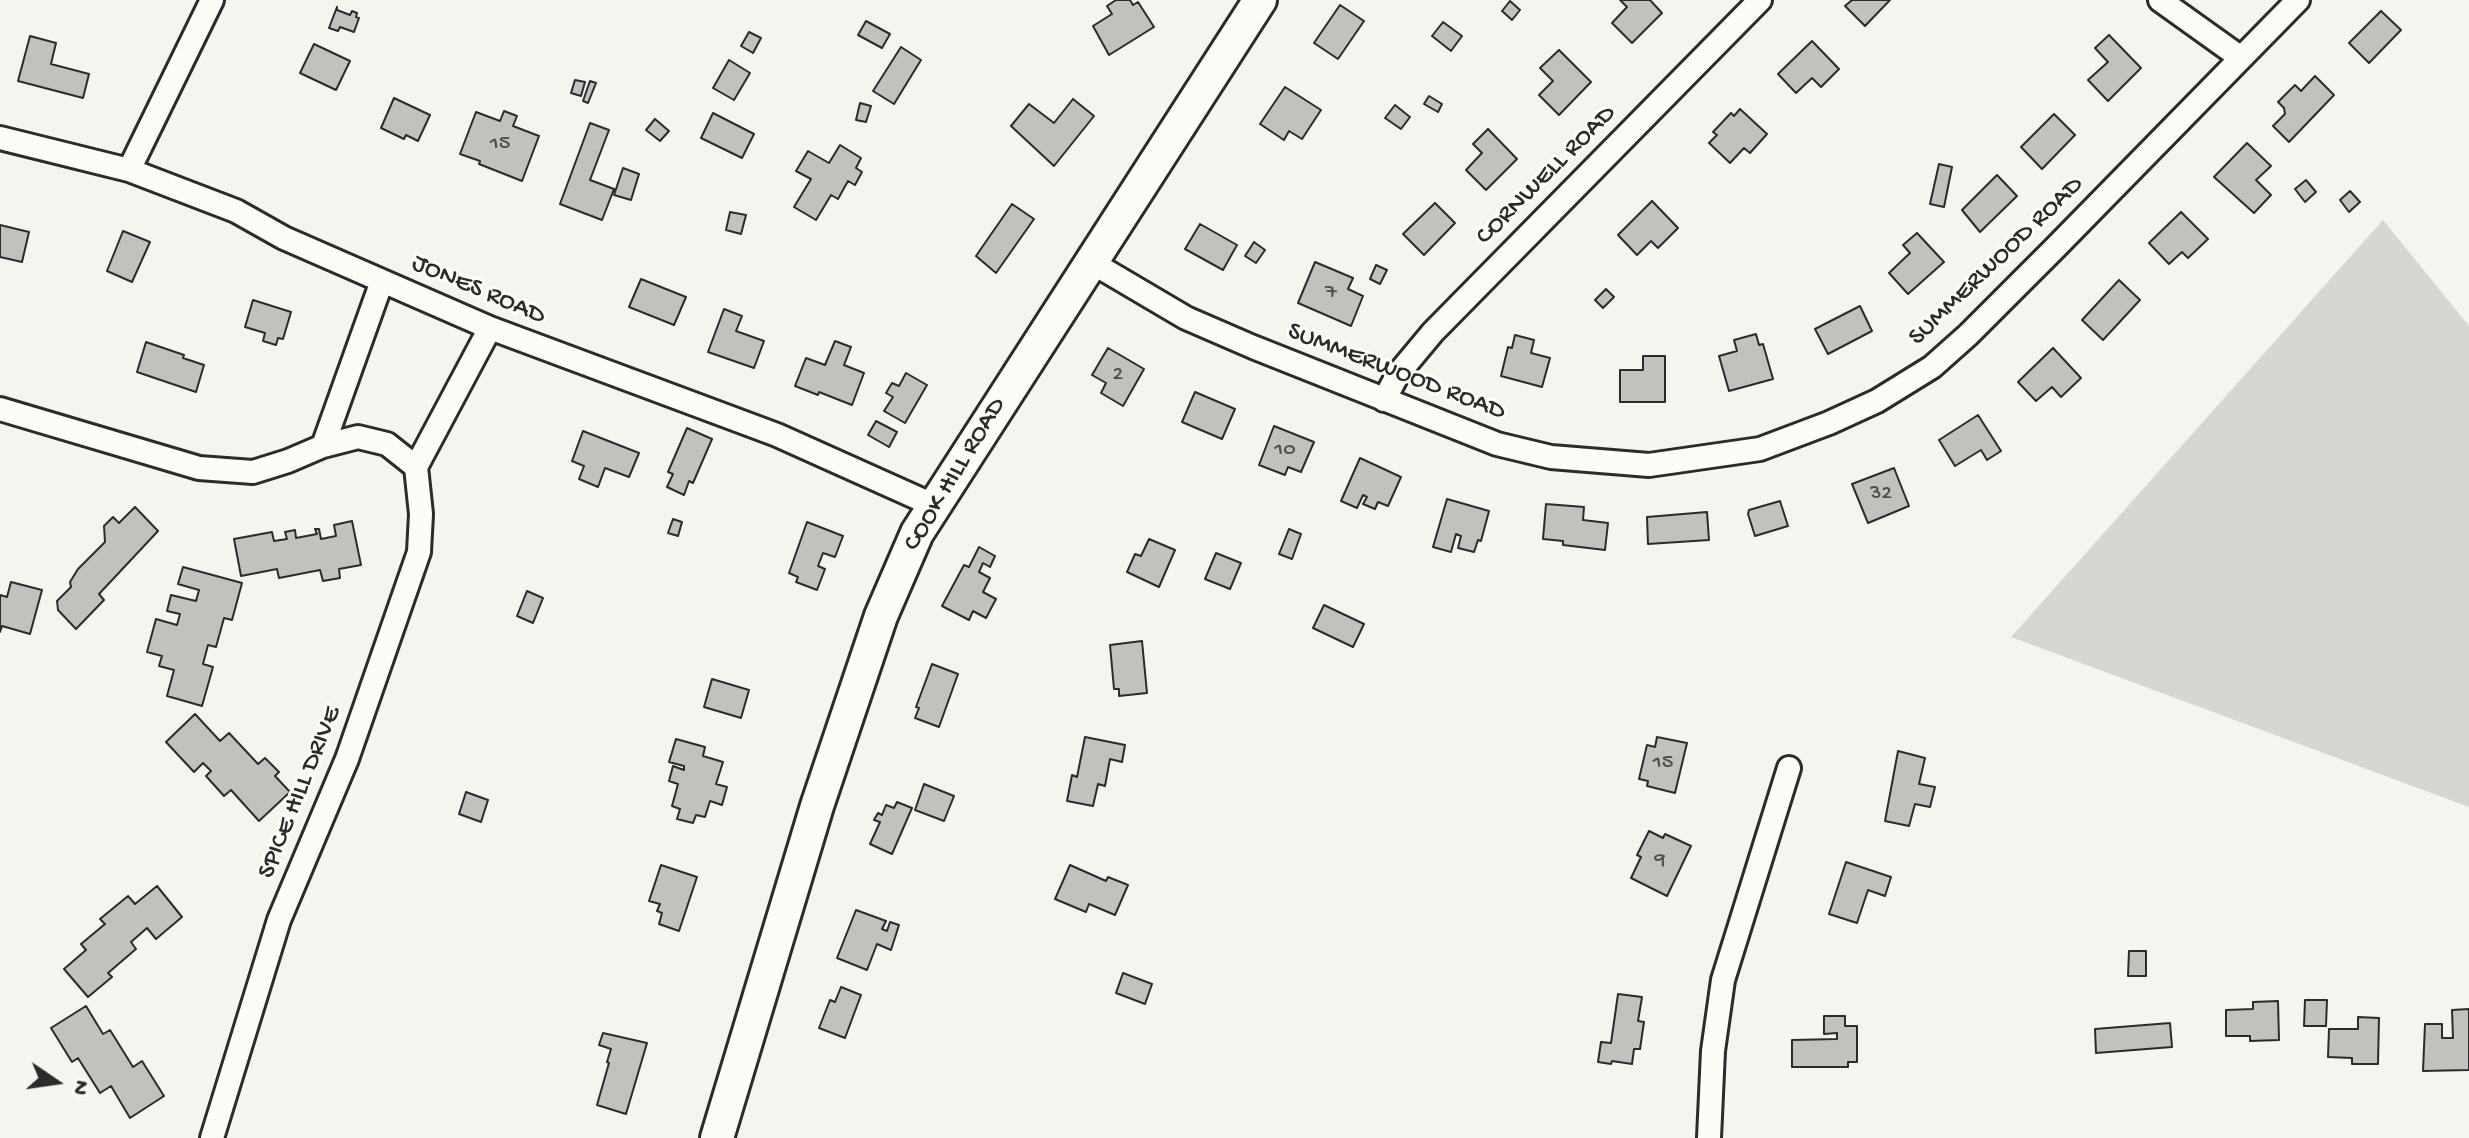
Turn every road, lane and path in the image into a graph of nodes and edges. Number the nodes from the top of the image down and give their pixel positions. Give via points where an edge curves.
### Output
1 (212, 0) edge
2 (1260, 0) edge
3 (1760, 0) edge
4 (2160, 0) edge
5 (2298, 0) edge
6 (2241, 58) junction
7 (0, 138) edge
8 (129, 170) junction
9 (1091, 262) junction
10 (382, 281) junction
11 (490, 328) junction
12 (1384, 400) junction
13 (0, 409) edge
14 (323, 446) junction
15 (416, 467) junction
16 (933, 505) junction
17 (1789, 768) dead end
18 (212, 1138) edge
19 (717, 1138) edge
20 (1709, 1138) edge

1 - 8 street
2 - 9 street, COOK HILL ROAD
3 - 12 street, CORNWELL ROAD via 1433,332
4 - 6 street
5 - 6 street, SUMMERWOOD ROAD
6 - 12 street, SUMMERWOOD ROAD via 1968,335 1877,401 1829,423 1760,449 1649,465 1551,457 1497,444
7 - 8 street, JONES ROAD
8 - 10 street, JONES ROAD via 236,211
9 - 12 street, SUMMERWOOD ROAD via 1186,318
9 - 16 street, COOK HILL ROAD
10 - 11 street, JONES ROAD
10 - 14 street
11 - 15 street
11 - 16 street, JONES ROAD via 777,435
13 - 14 street via 199,468 253,472
14 - 15 street via 358,437 387,444
15 - 18 street, SPICE HILL DRIVE via 419,552 347,759 279,920
16 - 19 street, COOK HILL ROAD via 881,616 800,857
17 - 20 street via 1723,980

